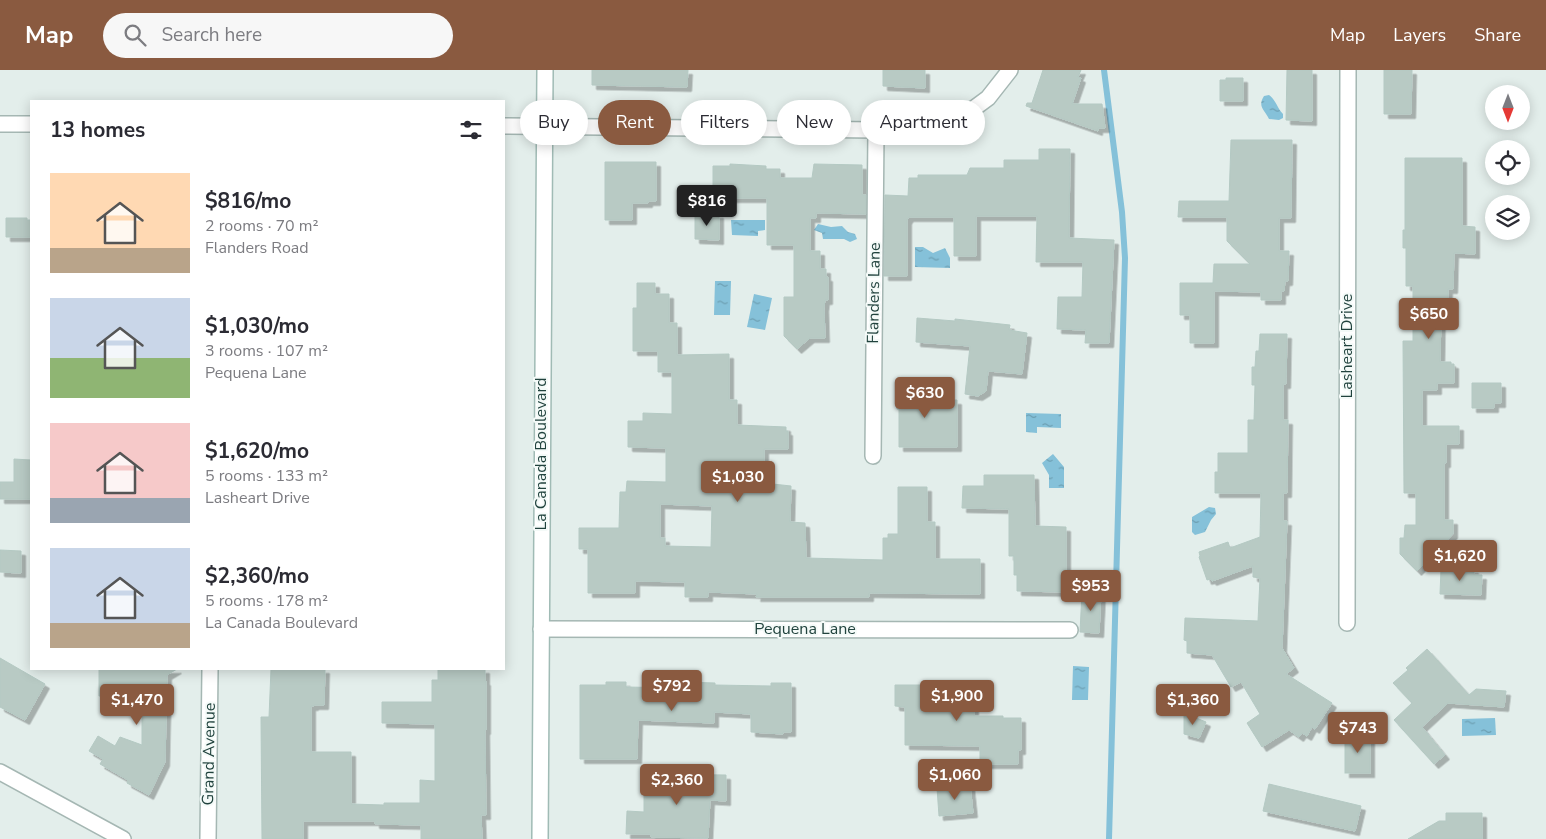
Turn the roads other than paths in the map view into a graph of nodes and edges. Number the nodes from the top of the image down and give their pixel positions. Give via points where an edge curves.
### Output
1 (545, 70) edge
2 (1010, 70) edge
3 (1348, 70) edge
4 (544, 100) edge
5 (985, 100) edge
6 (0, 124) edge
7 (30, 124) edge
8 (505, 126) edge
9 (520, 126) edge
10 (588, 127) edge
11 (861, 130) edge
12 (544, 145) edge
13 (876, 145) edge
14 (873, 456) dead end
15 (1347, 623) dead end
16 (541, 629) junction
17 (1070, 630) dead end
18 (210, 670) edge
19 (0, 772) edge
20 (123, 839) edge
21 (208, 839) edge
22 (540, 839) edge

1 - 4 street, La Canada Boulevard
2 - 5 street
3 - 15 street, Lasheart Drive
6 - 7 street
8 - 9 street
10 - 11 street
12 - 16 street, La Canada Boulevard
13 - 14 street, Flanders Lane
16 - 17 street, Pequena Lane
16 - 22 street, La Canada Boulevard
18 - 21 street, Grand Avenue
19 - 20 street

